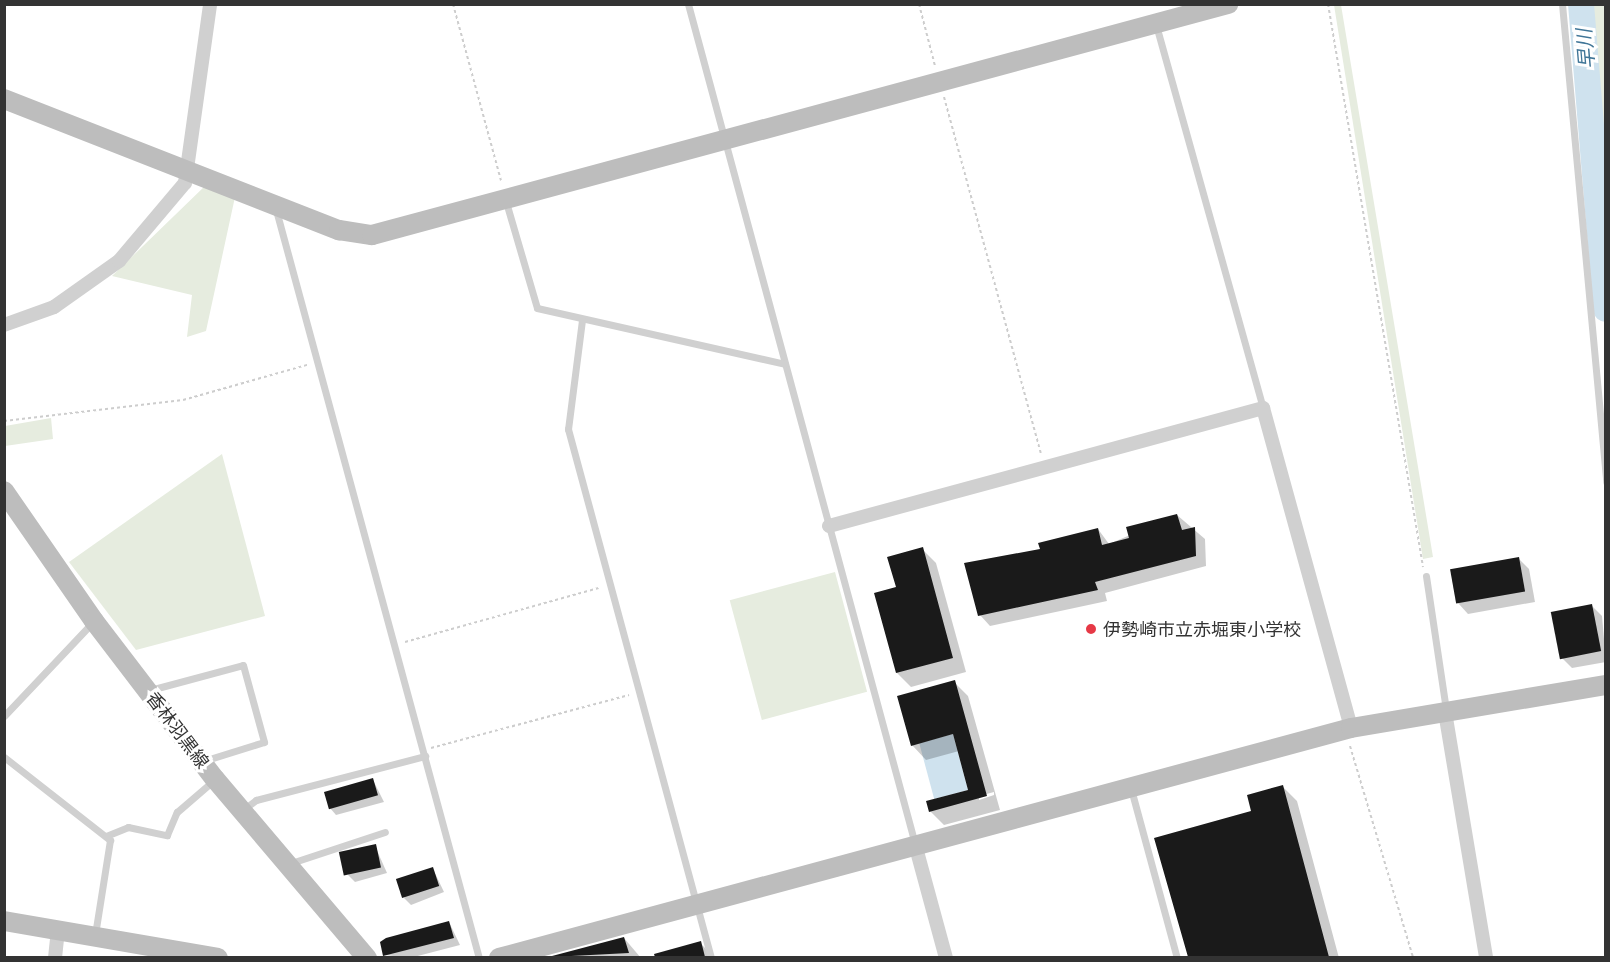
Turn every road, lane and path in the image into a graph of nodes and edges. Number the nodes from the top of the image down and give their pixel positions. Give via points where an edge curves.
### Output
1 (210, 4) edge
2 (453, 4) edge
3 (688, 4) edge
4 (919, 4) edge
5 (1228, 4) edge
6 (1328, 4) edge
7 (1562, 4) edge
8 (1156, 23) junction
9 (939, 82) junction
10 (4, 99) edge
11 (724, 139) junction
12 (188, 172) junction
13 (506, 201) junction
14 (275, 207) junction
15 (582, 320) junction
16 (4, 325) edge
17 (318, 362) junction
18 (785, 364) junction
19 (1263, 408) junction
20 (4, 421) edge
21 (1046, 469) junction
22 (1605, 482) edge
23 (4, 491) edge
24 (829, 526) junction
25 (1426, 576) joint
26 (611, 585) junction
27 (94, 621) junction
28 (395, 645) junction
29 (1605, 685) edge
30 (148, 691) junction
31 (640, 692) junction
32 (1445, 712) junction
33 (4, 716) edge
34 (1351, 728) junction
35 (424, 753) junction
36 (4, 757) edge
37 (201, 762) junction
38 (215, 779) junction
39 (1130, 786) junction
40 (240, 811) junction
41 (385, 832) dead end
42 (106, 836) junction
43 (915, 844) junction
44 (287, 865) junction
45 (698, 904) junction
46 (4, 921) edge
47 (58, 930) junction
48 (95, 935) junction
49 (193, 955) edge
50 (55, 957) edge
51 (218, 957) edge
52 (367, 957) edge
53 (480, 957) edge
54 (499, 957) edge
55 (711, 957) edge
56 (945, 957) edge
57 (1178, 957) edge
58 (1413, 957) edge
59 (1486, 957) edge

1 - 12 street
2 - 13 path
3 - 11 lane
4 - 9 path
5 - 8 street
6 - 25 path
7 - 22 lane
8 - 9 street
8 - 19 lane
9 - 11 street
9 - 21 path
10 - 12 street
11 - 13 street
11 - 18 lane
12 - 14 street
12 - 16 street via 174,198 119,261 54,307
13 - 14 street via 372,235 339,230
13 - 15 lane via 534,305
14 - 17 lane
15 - 18 lane
15 - 26 lane via 568,429
17 - 20 path via 183,400
17 - 28 lane
18 - 24 lane
19 - 21 street
19 - 34 street
21 - 24 street
23 - 27 street, 香林羽黒線
24 - 43 lane
25 - 32 lane
26 - 28 path
26 - 31 lane
27 - 30 street, 香林羽黒線
27 - 33 lane
28 - 35 lane
29 - 32 street
30 - 37 street, 香林羽黒線
30 - 37 lane via 243,665 264,742
31 - 35 path
31 - 45 lane
32 - 34 street
32 - 59 street
34 - 39 street
34 - 58 path via 1350,746
35 - 40 lane via 256,800
35 - 53 lane
36 - 42 lane
37 - 38 street, 香林羽黒線
38 - 40 street, 香林羽黒線
38 - 42 lane via 177,812 167,835 128,827
39 - 43 street
39 - 57 lane
40 - 44 street, 香林羽黒線
41 - 44 lane
42 - 48 lane via 111,847
43 - 45 street
43 - 56 street
44 - 52 street, 香林羽黒線
45 - 54 street
45 - 55 lane
46 - 47 street
47 - 48 street
47 - 50 street
48 - 49 street
49 - 51 street

